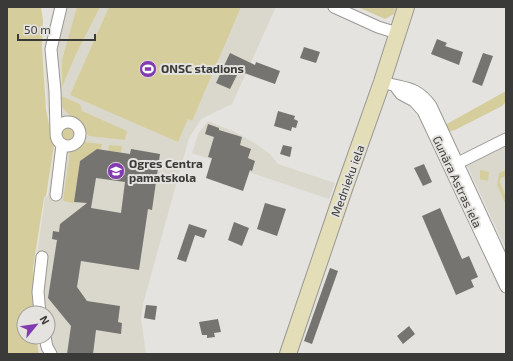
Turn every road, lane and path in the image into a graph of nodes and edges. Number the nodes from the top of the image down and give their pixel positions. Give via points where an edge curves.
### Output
1 (61, 7) edge
2 (334, 7) edge
3 (406, 7) edge
4 (397, 32) junction
5 (389, 84) junction
6 (55, 104) junction
7 (68, 122) junction
8 (56, 131) junction
9 (506, 139) edge
10 (62, 146) junction
11 (458, 163) junction
12 (56, 194) dead end
13 (42, 257) dead end
14 (506, 268) edge
15 (506, 287) edge
16 (39, 305) edge
17 (288, 354) edge

1 - 6 street via 51,48
2 - 4 street via 378,27
3 - 4 street, Mednieku iela
4 - 5 street, Mednieku iela
5 - 11 street, Gunāra Astras iela via 406,87 425,98
5 - 15 street, Gunāra Astras iela via 414,100 424,111
5 - 17 street, Mednieku iela via 343,192
6 - 7 street
6 - 8 street
7 - 8 street
7 - 10 street via 79,128 80,138 74,145
8 - 10 street via 57,140
9 - 11 street
10 - 12 street
11 - 14 street, Gunāra Astras iela
13 - 16 street

